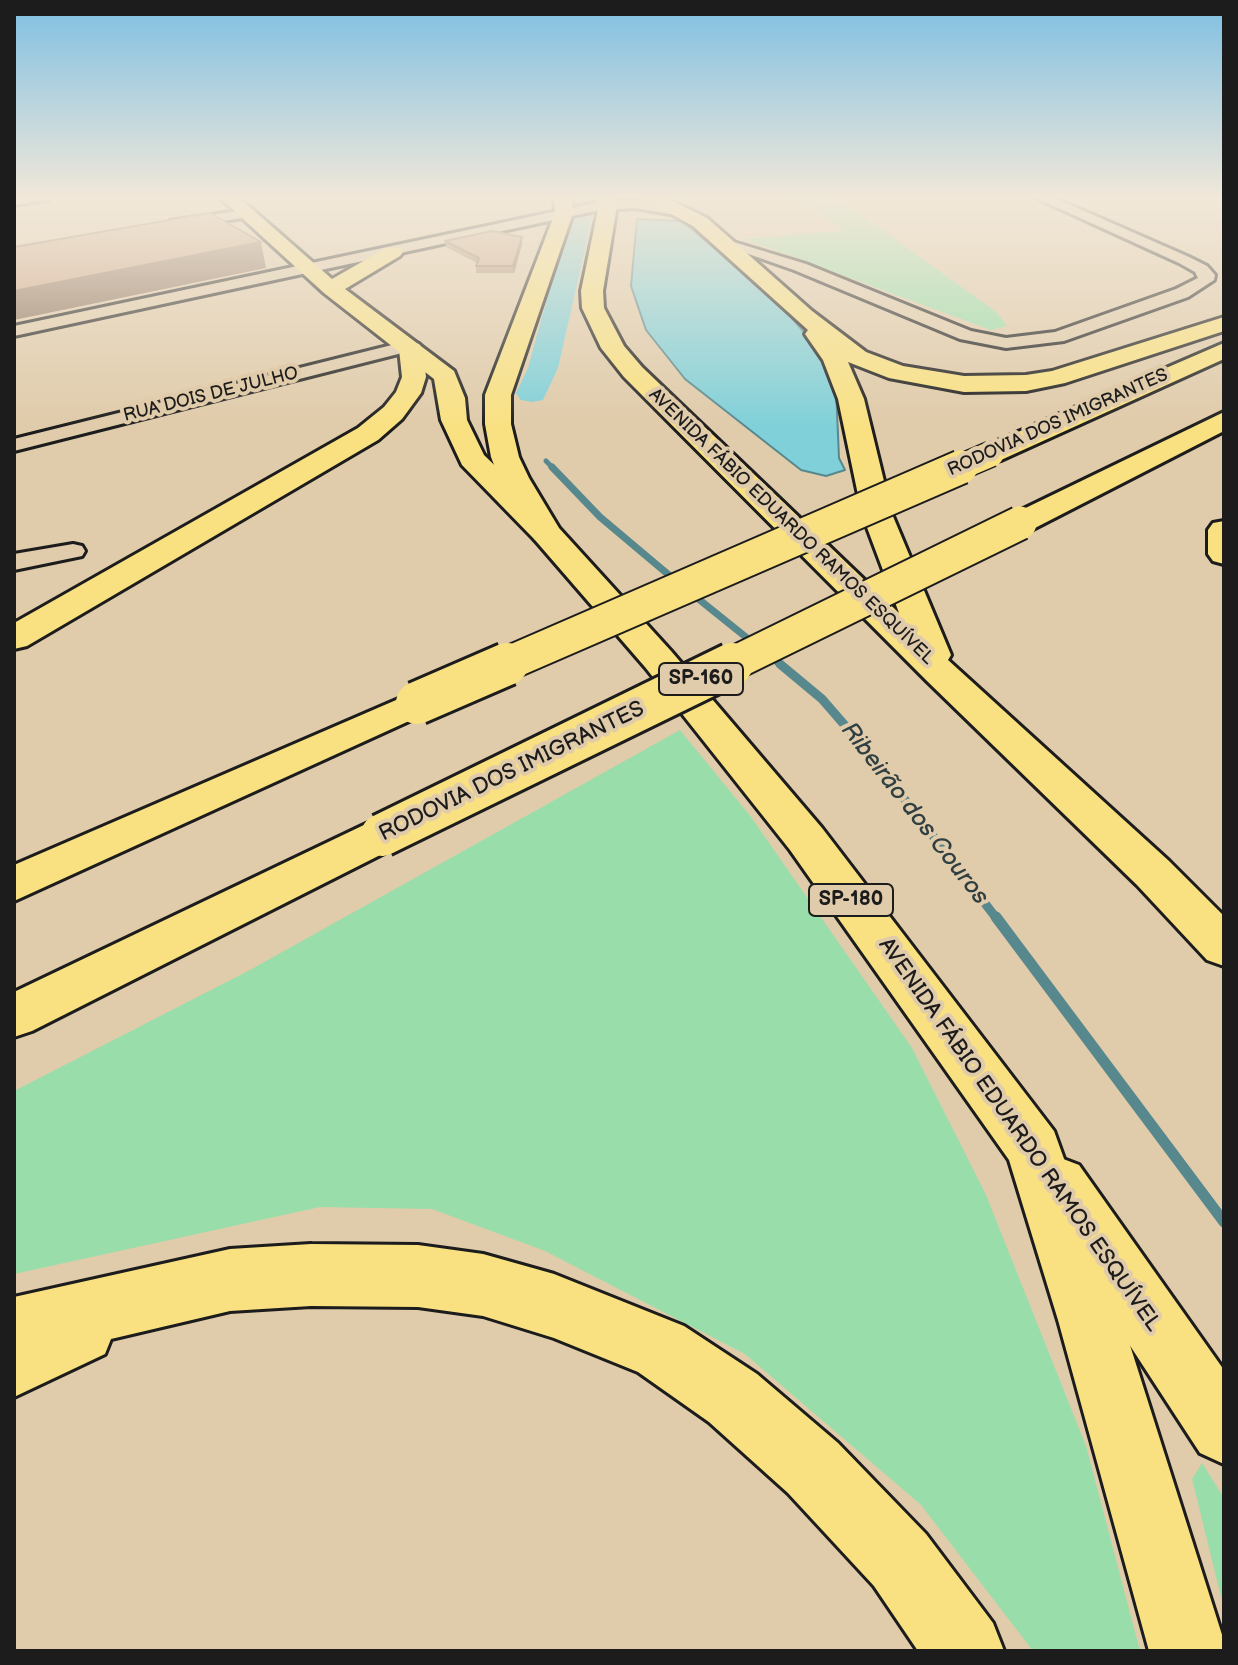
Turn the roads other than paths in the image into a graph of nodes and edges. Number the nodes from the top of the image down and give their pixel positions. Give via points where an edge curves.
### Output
1 (290, 274) edge
2 (312, 274) edge
3 (352, 274) edge
4 (538, 274) edge
5 (594, 274) edge
6 (767, 274) edge
7 (816, 274) edge
8 (1206, 274) edge
9 (761, 275) joint
10 (331, 289) junction
11 (804, 316) junction
12 (1224, 324) edge
13 (14, 331) edge
14 (409, 347) junction
15 (1224, 350) edge
16 (1224, 420) edge
17 (14, 445) edge
18 (1224, 530) edge
19 (546, 533) junction
20 (73, 551) dead end
21 (1224, 554) edge
22 (14, 562) edge
23 (14, 638) edge
24 (939, 672) junction
25 (1153, 873) junction
26 (14, 884) edge
27 (1224, 922) edge
28 (1224, 947) edge
29 (14, 1016) edge
30 (1034, 1149) junction
31 (138, 1303) junction
32 (14, 1329) edge
33 (14, 1364) edge
34 (1224, 1429) edge
35 (965, 1651) edge
36 (1188, 1651) edge

1 - 13 street
2 - 10 main road, SP-180
3 - 10 main road
4 - 19 main road, AVENIDA FÁBIO EDUARDO RAMOS ESQUÍVEL via 498,395 498,424 505,457
5 - 24 main road, AVENIDA FÁBIO EDUARDO RAMOS ESQUÍVEL via 596,317 633,372
6 - 9 street
7 - 8 street via 966,335 1006,343 1058,337 1182,293 1206,280
9 - 11 main road
10 - 14 main road, SP-180
11 - 12 main road via 875,366 929,380 986,385 1056,378
11 - 24 main road via 826,345 851,399 877,514
14 - 17 street, RUA DOIS DE JULHO
14 - 19 main road, SP-180 via 445,376 454,420 472,459
14 - 23 main road via 414,377 408,393 368,434
15 - 26 main road, RODOVIA DOS IMIGRANTES, bridge
16 - 29 main road, RODOVIA DOS IMIGRANTES / SP-160, bridge
18 - 21 main road
19 - 30 main road, AVENIDA FÁBIO EDUARDO RAMOS ESQUÍVEL / SP-180 via 806,839
20 - 22 street
24 - 25 main road, AVENIDA FÁBIO EDUARDO RAMOS ESQUÍVEL
25 - 27 main road
25 - 28 main road, AVENIDA FÁBIO EDUARDO RAMOS ESQUÍVEL
30 - 34 main road, AVENIDA FÁBIO EDUARDO RAMOS ESQUÍVEL / SP-180
30 - 36 main road
31 - 32 main road
31 - 33 main road
31 - 35 main road via 230,1280 418,1276 483,1285 554,1306 661,1349 733,1398 813,1468 900,1560

